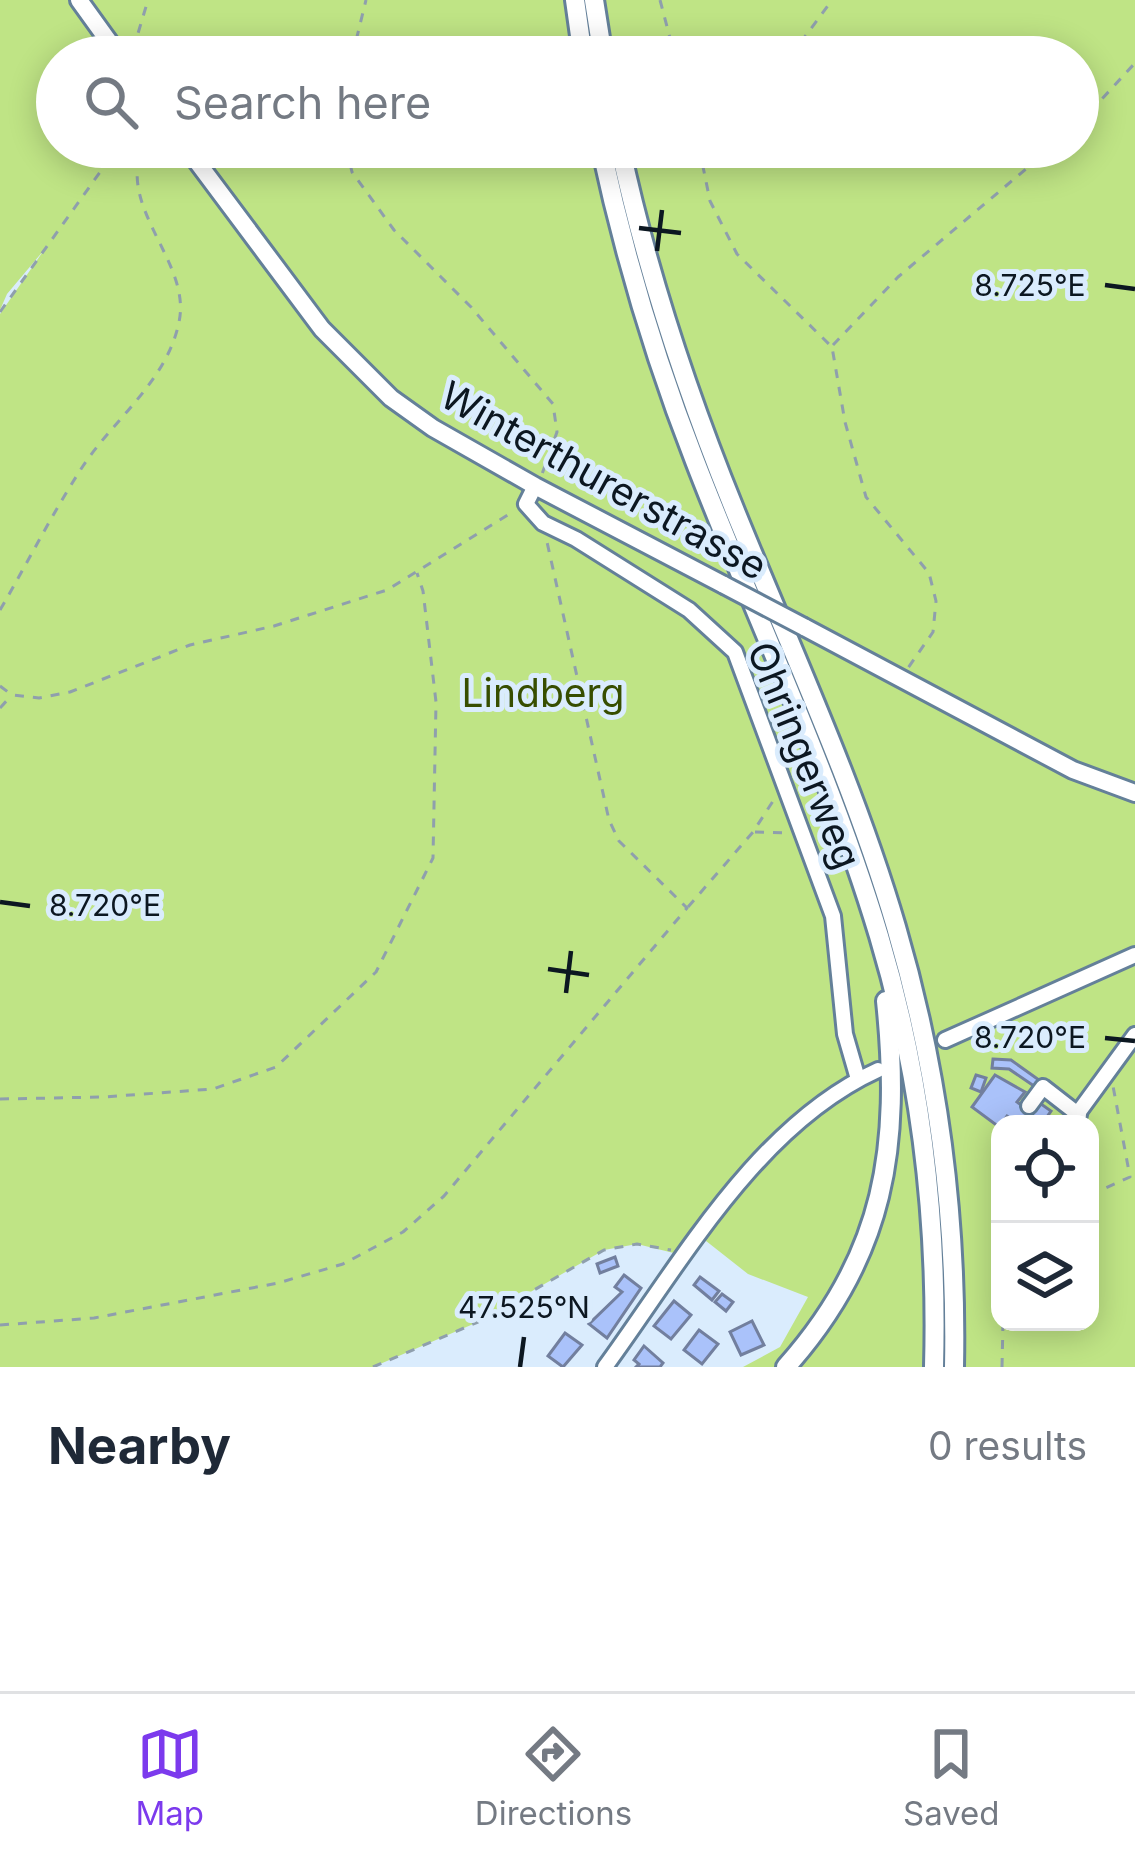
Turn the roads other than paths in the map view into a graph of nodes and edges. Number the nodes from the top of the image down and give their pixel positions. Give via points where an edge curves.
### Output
1 (79, 0) edge
2 (574, 0) edge
3 (594, 0) edge
4 (106, 36) edge
5 (580, 36) edge
6 (600, 36) edge
7 (202, 168) edge
8 (606, 168) edge
9 (625, 168) edge
10 (536, 486) junction
11 (1135, 793) edge
12 (879, 937) junction
13 (1135, 955) edge
14 (1135, 1034) edge
15 (946, 1040) dead end
16 (878, 1070) dead end
17 (858, 1079) junction
18 (1029, 1106) dead end
19 (1071, 1115) edge
20 (1078, 1115) edge
21 (604, 1367) edge
22 (785, 1367) edge
23 (934, 1367) edge
24 (954, 1367) edge

1 - 4 main road
2 - 5 highway
3 - 6 highway
7 - 10 main road, Winterthurerstrasse via 363,374 434,428
8 - 12 highway via 670,393
9 - 24 highway via 694,404 848,787 905,957 946,1165
10 - 11 main road, Winterthurerstrasse, bridge via 1073,770
10 - 17 street, Ohringerweg via 526,504 543,523 688,610 743,667 833,916 845,1034
12 - 22 highway via 894,1088 884,1179 847,1281
12 - 23 highway via 922,1136
13 - 15 street
14 - 20 street
16 - 17 street
17 - 21 street via 777,1140
18 - 19 street via 1042,1088

